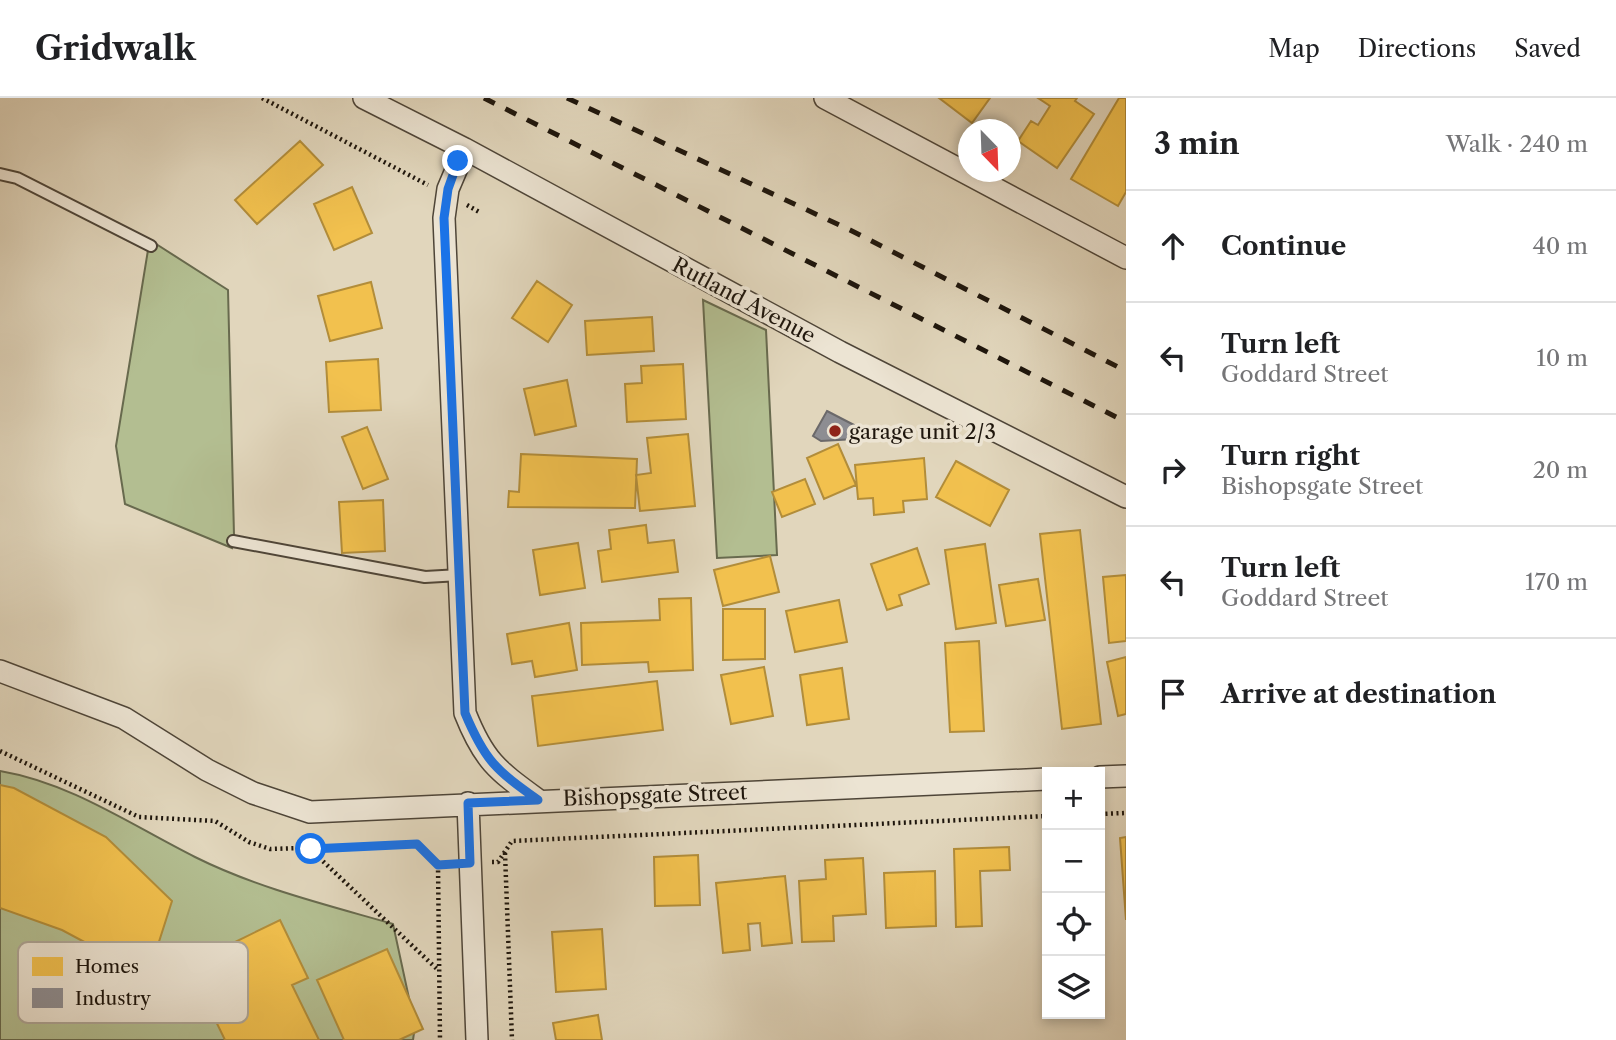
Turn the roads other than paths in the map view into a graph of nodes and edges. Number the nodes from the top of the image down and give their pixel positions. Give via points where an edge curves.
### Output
1 (364, 98) edge
2 (825, 98) edge
3 (465, 149) junction
4 (0, 174) edge
5 (150, 246) dead end
6 (1126, 258) edge
7 (1126, 497) edge
8 (233, 541) dead end
9 (460, 575) junction
10 (0, 671) edge
11 (1126, 776) edge
12 (1105, 777) edge
13 (1042, 779) edge
14 (538, 800) junction
15 (468, 803) junction
16 (477, 1040) edge

1 - 3 street, Rutland Avenue
2 - 6 street
3 - 7 street, Rutland Avenue via 840,352
3 - 9 street via 448,189 444,218
4 - 5 lane via 17,178
8 - 9 lane via 425,577
9 - 14 street via 465,713 496,770
10 - 15 street, Bishopsgate Street via 124,718 207,770 253,793 310,812
11 - 12 street
13 - 14 street, Bishopsgate Street
14 - 15 street, Bishopsgate Street
15 - 16 street

